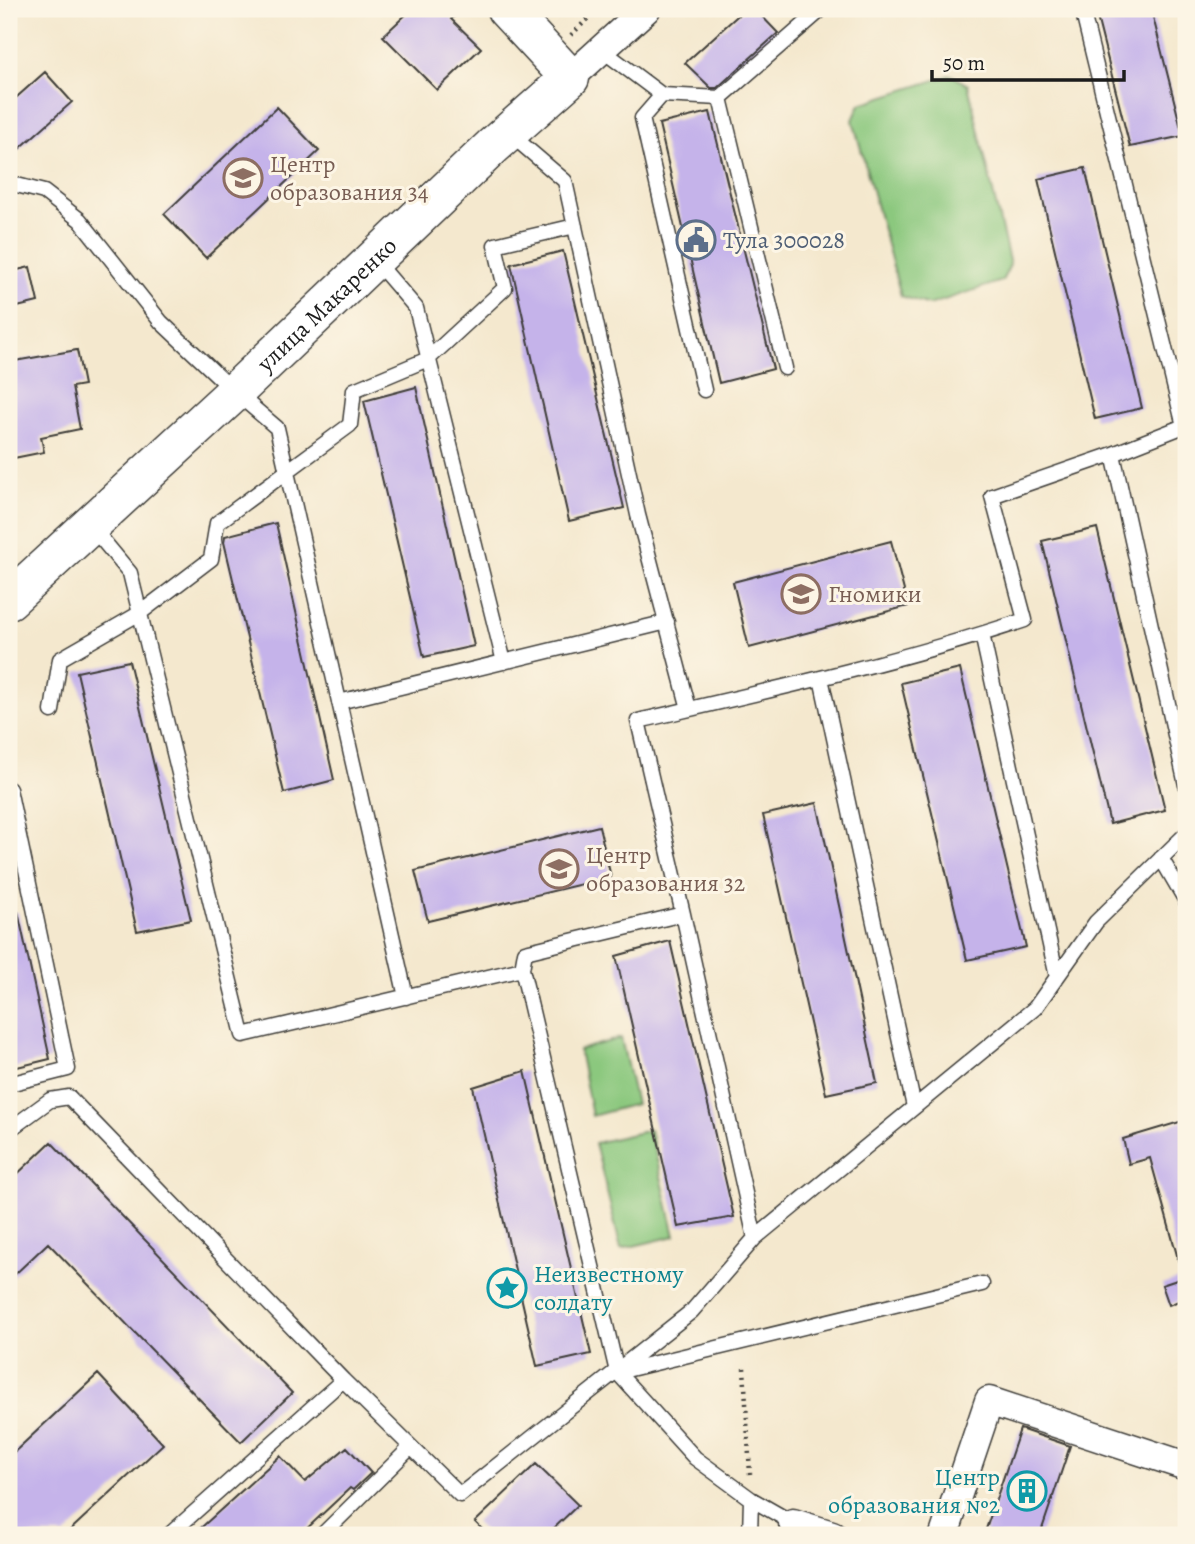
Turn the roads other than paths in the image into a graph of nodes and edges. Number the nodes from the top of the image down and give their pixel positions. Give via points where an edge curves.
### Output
1 (506, 9) edge
2 (646, 9) edge
3 (822, 9) edge
4 (1082, 9) edge
5 (602, 50) junction
6 (570, 78) junction
7 (662, 95) junction
8 (720, 98) junction
9 (509, 133) junction
10 (9, 183) edge
11 (575, 226) junction
12 (374, 259) junction
13 (428, 359) junction
14 (785, 368) dead end
15 (704, 390) dead end
16 (235, 392) junction
17 (1185, 430) edge
18 (1113, 454) junction
19 (287, 472) junction
20 (90, 525) junction
21 (9, 600) edge
22 (140, 613) junction
23 (667, 622) junction
24 (982, 634) junction
25 (504, 662) junction
26 (821, 678) junction
27 (340, 702) junction
28 (689, 709) junction
29 (52, 711) dead end
30 (1186, 785) edge
31 (9, 789) edge
32 (1186, 834) edge
33 (1161, 858) junction
34 (1186, 901) edge
35 (683, 914) junction
36 (522, 969) junction
37 (1057, 977) junction
38 (406, 997) junction
39 (9, 1084) edge
40 (914, 1107) junction
41 (9, 1130) edge
42 (755, 1238) junction
43 (982, 1284) dead end
44 (617, 1372) junction
45 (343, 1380) junction
46 (411, 1447) junction
47 (1186, 1466) edge
48 (751, 1499) junction
49 (793, 1522) joint
50 (169, 1535) edge
51 (322, 1535) edge
52 (750, 1535) edge
53 (832, 1535) edge
54 (944, 1535) edge

1 - 6 main road
2 - 5 street, улица Макаренко
3 - 8 lane
4 - 17 lane
5 - 6 street, улица Макаренко
5 - 7 lane
6 - 9 main road, улица Макаренко
7 - 8 lane
7 - 15 lane via 642,118
8 - 14 lane
9 - 11 lane via 565,181
9 - 12 main road, улица Макаренко
10 - 16 lane via 44,192 80,220 161,322
11 - 13 lane via 495,245 505,288
11 - 23 lane via 638,515
12 - 13 lane via 416,308
12 - 16 main road, улица Макаренко
13 - 19 lane via 354,390 350,425
13 - 25 lane
16 - 19 lane via 276,428
16 - 20 main road, улица Макаренко
17 - 18 lane
18 - 24 lane via 992,496 1026,620
18 - 30 lane
19 - 22 lane via 217,523 211,559
19 - 27 lane
20 - 21 main road, улица Макаренко
20 - 22 lane via 130,573
22 - 29 lane via 60,659
22 - 38 lane via 243,1035
23 - 25 lane
23 - 28 lane
24 - 26 lane
24 - 37 lane
25 - 27 lane
26 - 28 lane
26 - 40 lane
27 - 38 lane
28 - 35 lane via 638,722
31 - 39 lane via 68,1069
32 - 33 lane
33 - 34 lane
33 - 37 lane via 1097,922
35 - 36 lane via 525,952
35 - 42 lane
36 - 38 lane
36 - 44 lane
37 - 40 lane via 1035,1008
40 - 42 lane
41 - 45 lane via 50,1100 69,1097
42 - 44 lane via 692,1311
43 - 44 lane
44 - 46 lane via 460,1495
44 - 48 lane via 695,1458
45 - 46 lane
45 - 50 lane
46 - 51 lane
47 - 54 street via 989,1401
48 - 49 lane
48 - 52 lane
49 - 53 street

